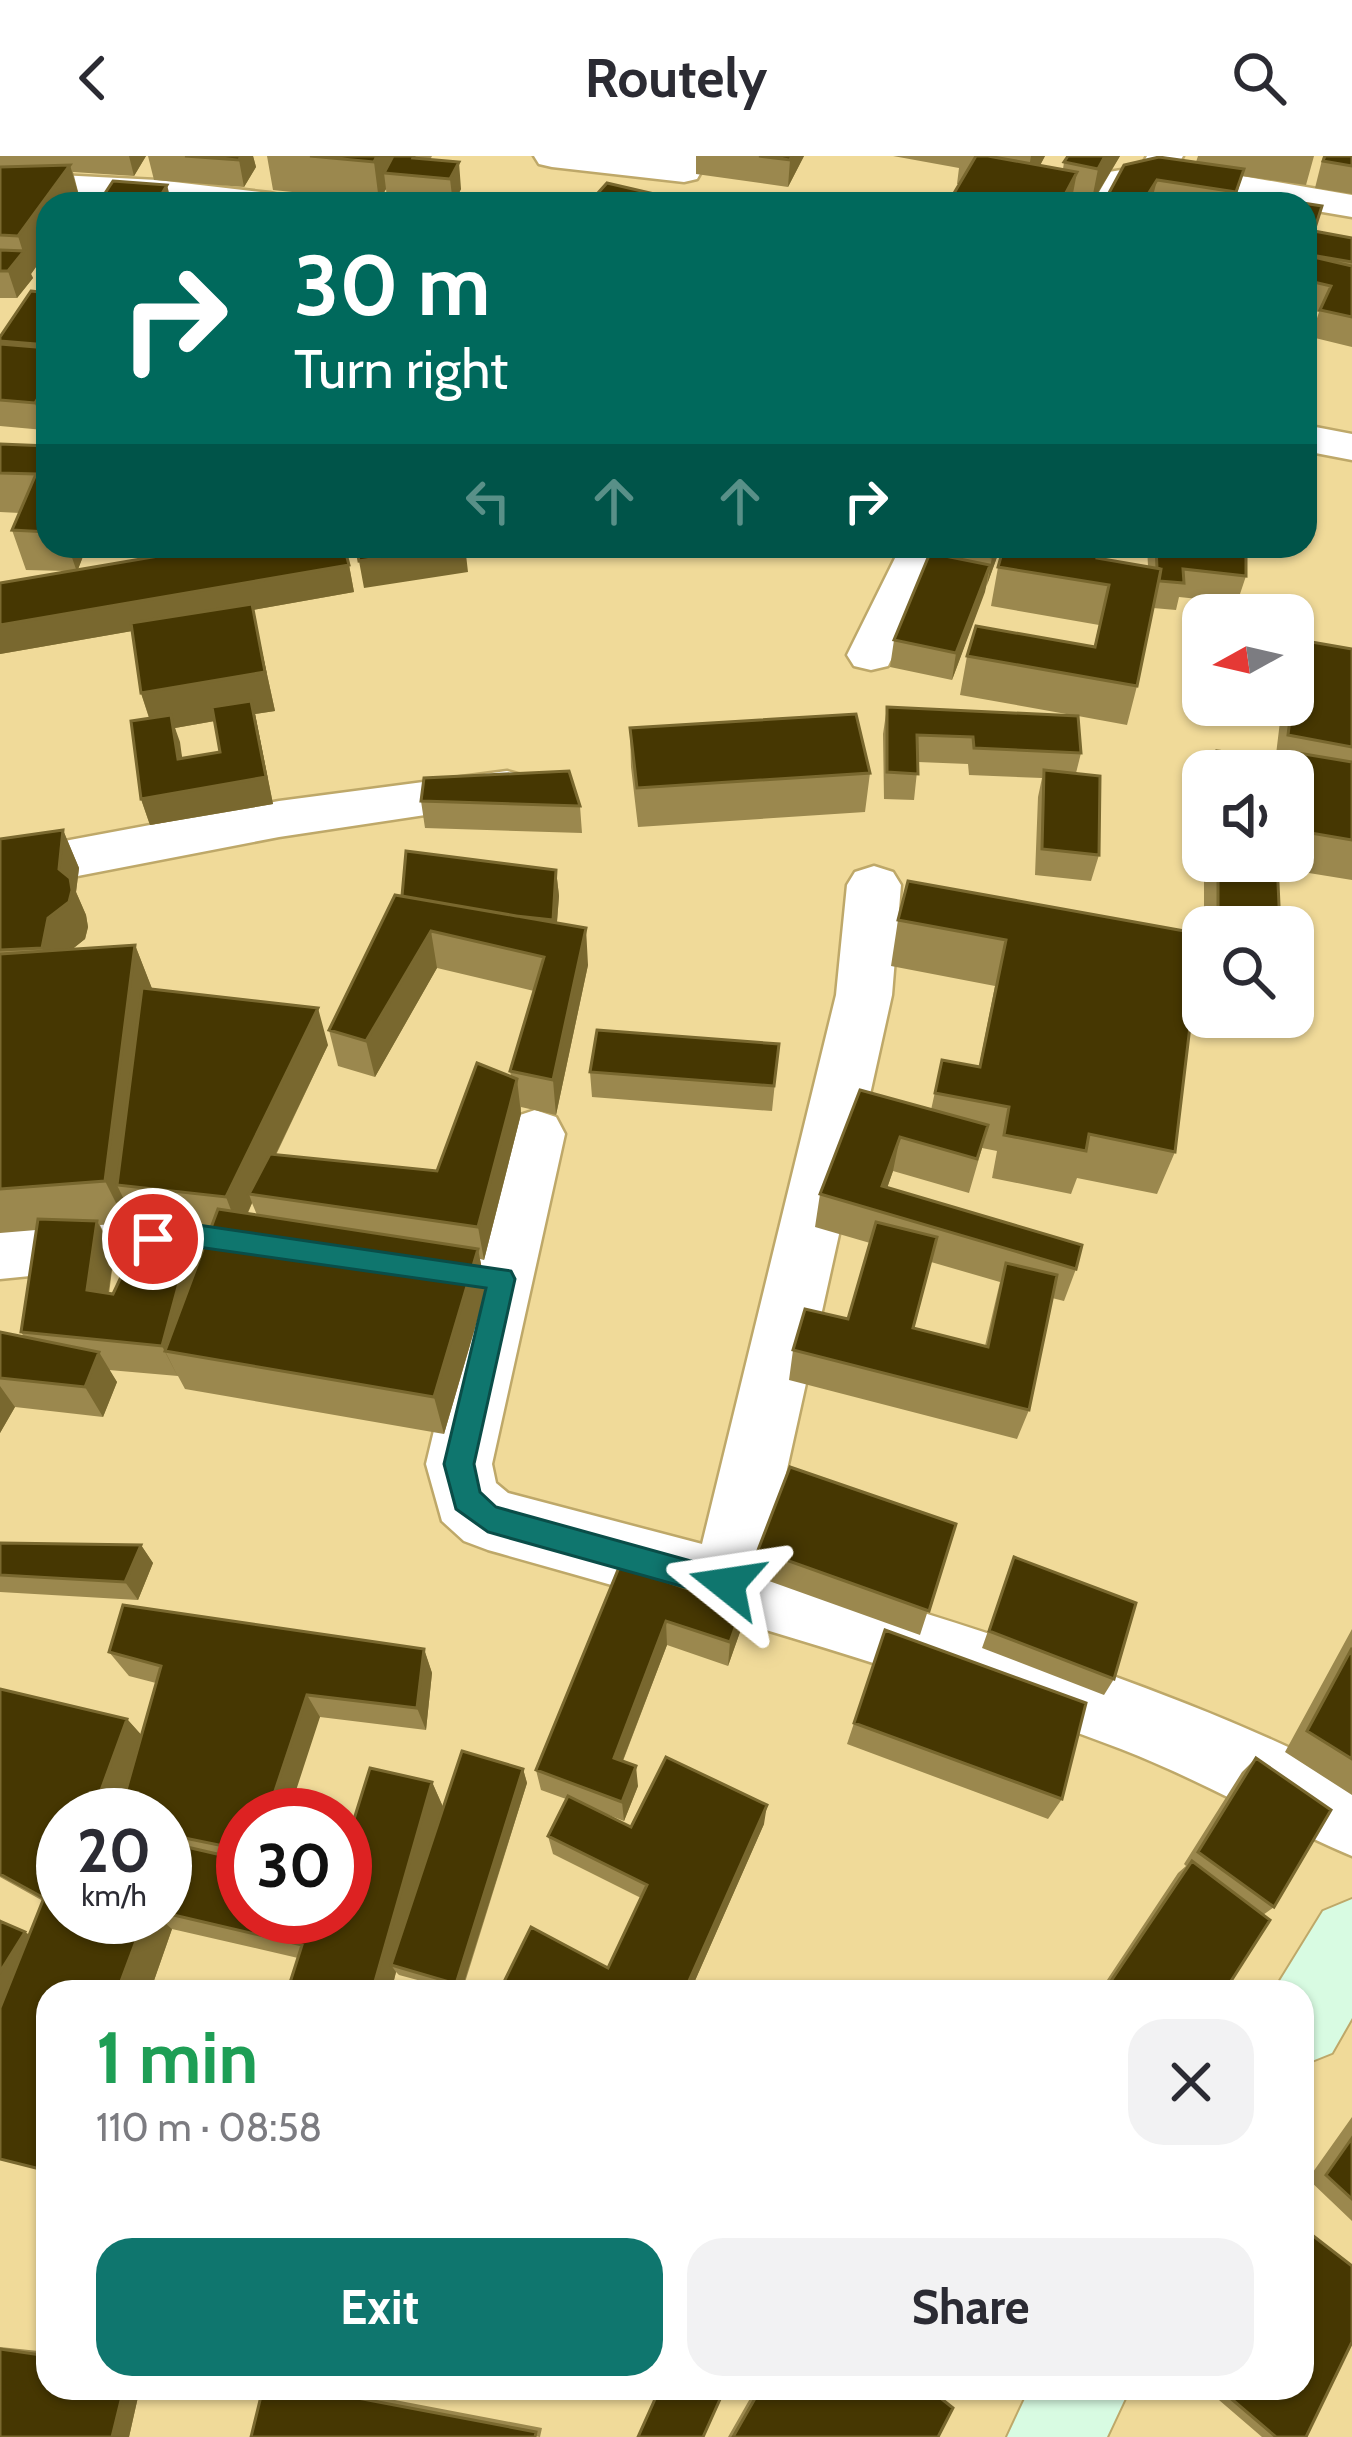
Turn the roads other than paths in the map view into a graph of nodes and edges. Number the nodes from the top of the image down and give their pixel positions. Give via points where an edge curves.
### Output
1 (692, 156) edge
2 (1161, 164) edge
3 (540, 166) edge
4 (0, 184) edge
5 (68, 192) edge
6 (1107, 192) edge
7 (1288, 192) edge
8 (1317, 198) edge
9 (1352, 206) edge
10 (1317, 440) edge
11 (1352, 447) edge
12 (918, 558) edge
13 (871, 655) dead end
14 (565, 781) edge
15 (0, 872) edge
16 (874, 885) dead end
17 (535, 1134) dead end
18 (0, 1253) edge
19 (346, 1257) edge
20 (435, 1270) edge
21 (502, 1279) junction
22 (727, 1584) junction
23 (1352, 1818) edge
24 (1352, 1940) edge
25 (1314, 2003) edge
26 (1076, 2400) edge
27 (1054, 2437) edge

1 - 3 street via 684,171
2 - 6 street via 1154,177 1115,181
2 - 7 street
4 - 5 street
8 - 9 street
10 - 11 street
12 - 13 street
14 - 15 street via 279,819
16 - 22 street via 864,995
17 - 21 street
18 - 19 street via 191,1235
20 - 21 street
21 - 22 street via 459,1464 466,1499 488,1519
22 - 23 street via 1093,1703 1264,1769
24 - 25 main road
26 - 27 main road

